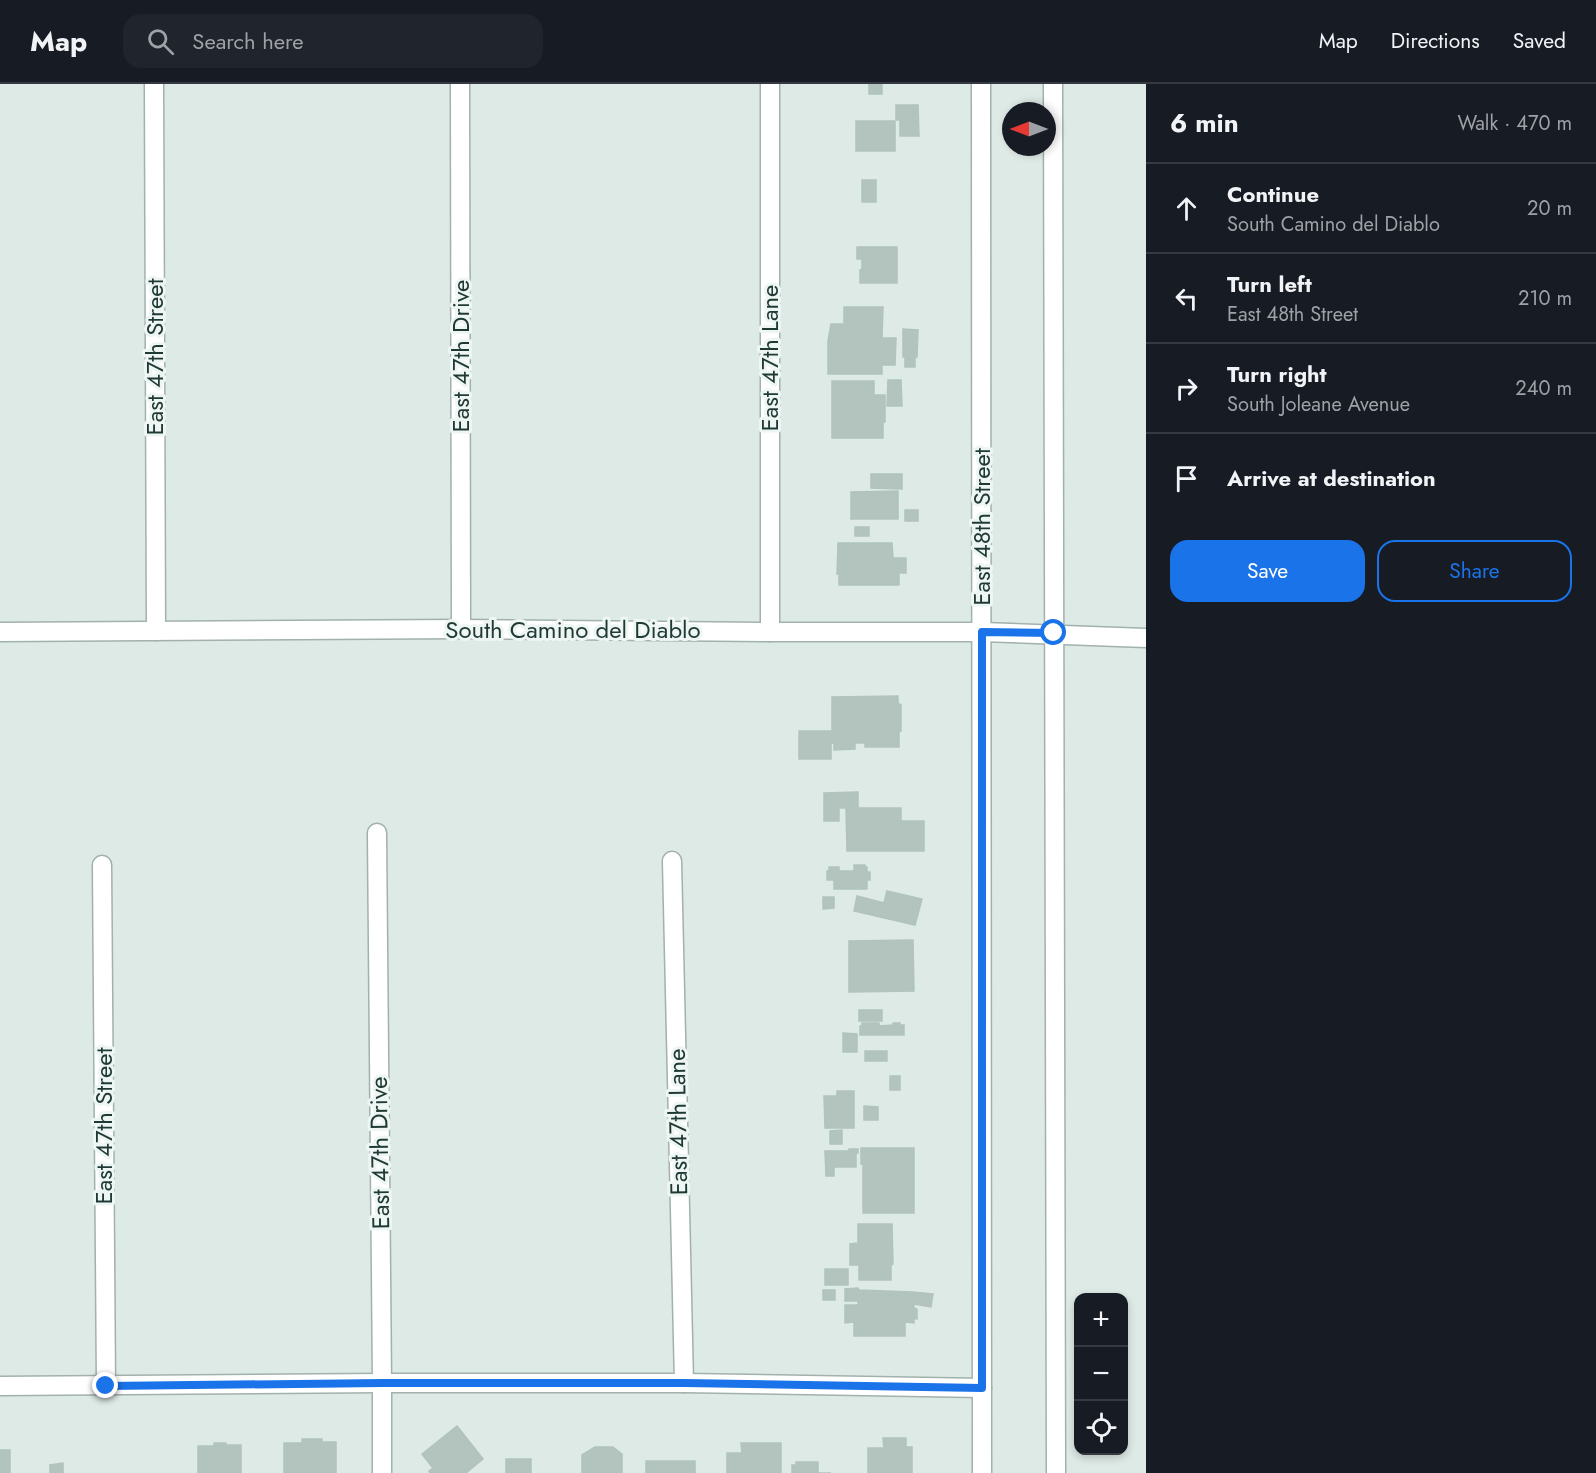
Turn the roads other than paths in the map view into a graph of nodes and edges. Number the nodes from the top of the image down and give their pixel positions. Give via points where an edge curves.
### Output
1 (154, 84) edge
2 (460, 84) edge
3 (770, 84) edge
4 (981, 84) edge
5 (1053, 84) edge
6 (461, 629) junction
7 (156, 631) junction
8 (0, 632) edge
9 (770, 632) junction
10 (982, 632) junction
11 (1054, 633) junction
12 (1146, 638) edge
13 (377, 833) dead end
14 (672, 861) dead end
15 (102, 865) dead end
16 (382, 1383) junction
17 (684, 1383) junction
18 (0, 1386) edge
19 (106, 1386) junction
20 (982, 1388) junction
21 (381, 1473) edge
22 (982, 1473) edge
23 (1056, 1473) edge

1 - 7 street, East 47th Street
2 - 6 street, East 47th Drive
3 - 9 street, East 47th Lane
4 - 10 street, East 48th Street
5 - 11 street
6 - 7 street, South Camino del Diablo
6 - 9 street, South Camino del Diablo
7 - 8 street, South Camino del Diablo
9 - 10 street, South Camino del Diablo
10 - 11 street, South Camino del Diablo
10 - 20 street, East 48th Street
11 - 12 street, South Camino del Diablo
11 - 23 street
13 - 16 street, East 47th Drive
14 - 17 street, East 47th Lane
15 - 19 street, East 47th Street
16 - 17 street
16 - 19 street
16 - 21 street, East 47th Drive
17 - 20 street
18 - 19 street
20 - 22 street, East 48th Street

